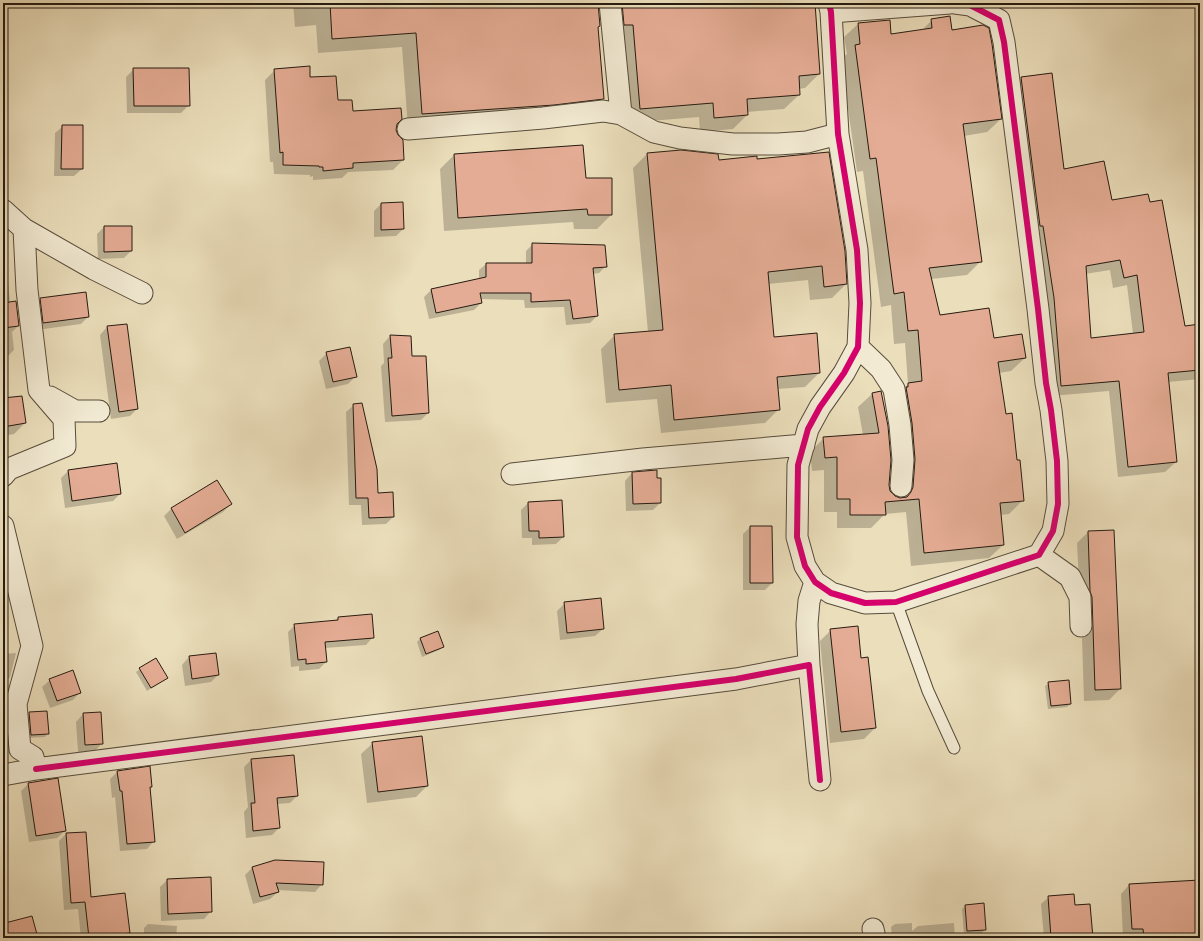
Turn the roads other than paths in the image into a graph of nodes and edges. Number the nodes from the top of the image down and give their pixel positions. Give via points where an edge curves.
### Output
1 (610, 3) edge
2 (950, 3) edge
3 (955, 3) edge
4 (830, 8) edge
5 (621, 114) junction
6 (408, 128) dead end
7 (838, 134) junction
8 (3, 210) edge
9 (24, 229) junction
10 (142, 293) dead end
11 (858, 347) junction
12 (39, 390) junction
13 (99, 411) dead end
14 (804, 445) junction
15 (512, 474) dead end
16 (3, 476) edge
17 (901, 486) dead end
18 (3, 526) edge
19 (1039, 555) junction
20 (815, 582) junction
21 (896, 602) junction
22 (1081, 626) dead end
23 (809, 665) junction
24 (954, 748) dead end
25 (36, 769) junction
26 (3, 775) edge
27 (820, 780) dead end

1 - 5 street
2 - 4 street
3 - 19 street via 970,5 999,20 1004,42 1057,461 1058,504 1053,531
4 - 7 street
5 - 6 street via 603,111
5 - 7 street via 654,132 680,138 733,144 807,142
7 - 11 street via 857,250 860,303
8 - 9 street
9 - 10 street
9 - 12 street via 27,290
11 - 14 street via 844,373 820,407 808,429
11 - 17 street via 880,369 894,389 903,460
12 - 13 street via 75,410
12 - 16 street via 64,419 65,446 9,469
14 - 15 street
14 - 20 street via 798,465 797,537 805,566
18 - 25 street via 32,646 16,704 20,749 33,757
19 - 21 street
19 - 22 street via 1070,577 1080,597
20 - 21 street via 831,593 865,603
20 - 23 street via 809,601 807,624
21 - 24 lane via 928,691
23 - 25 street via 736,679
23 - 27 street
25 - 26 street

